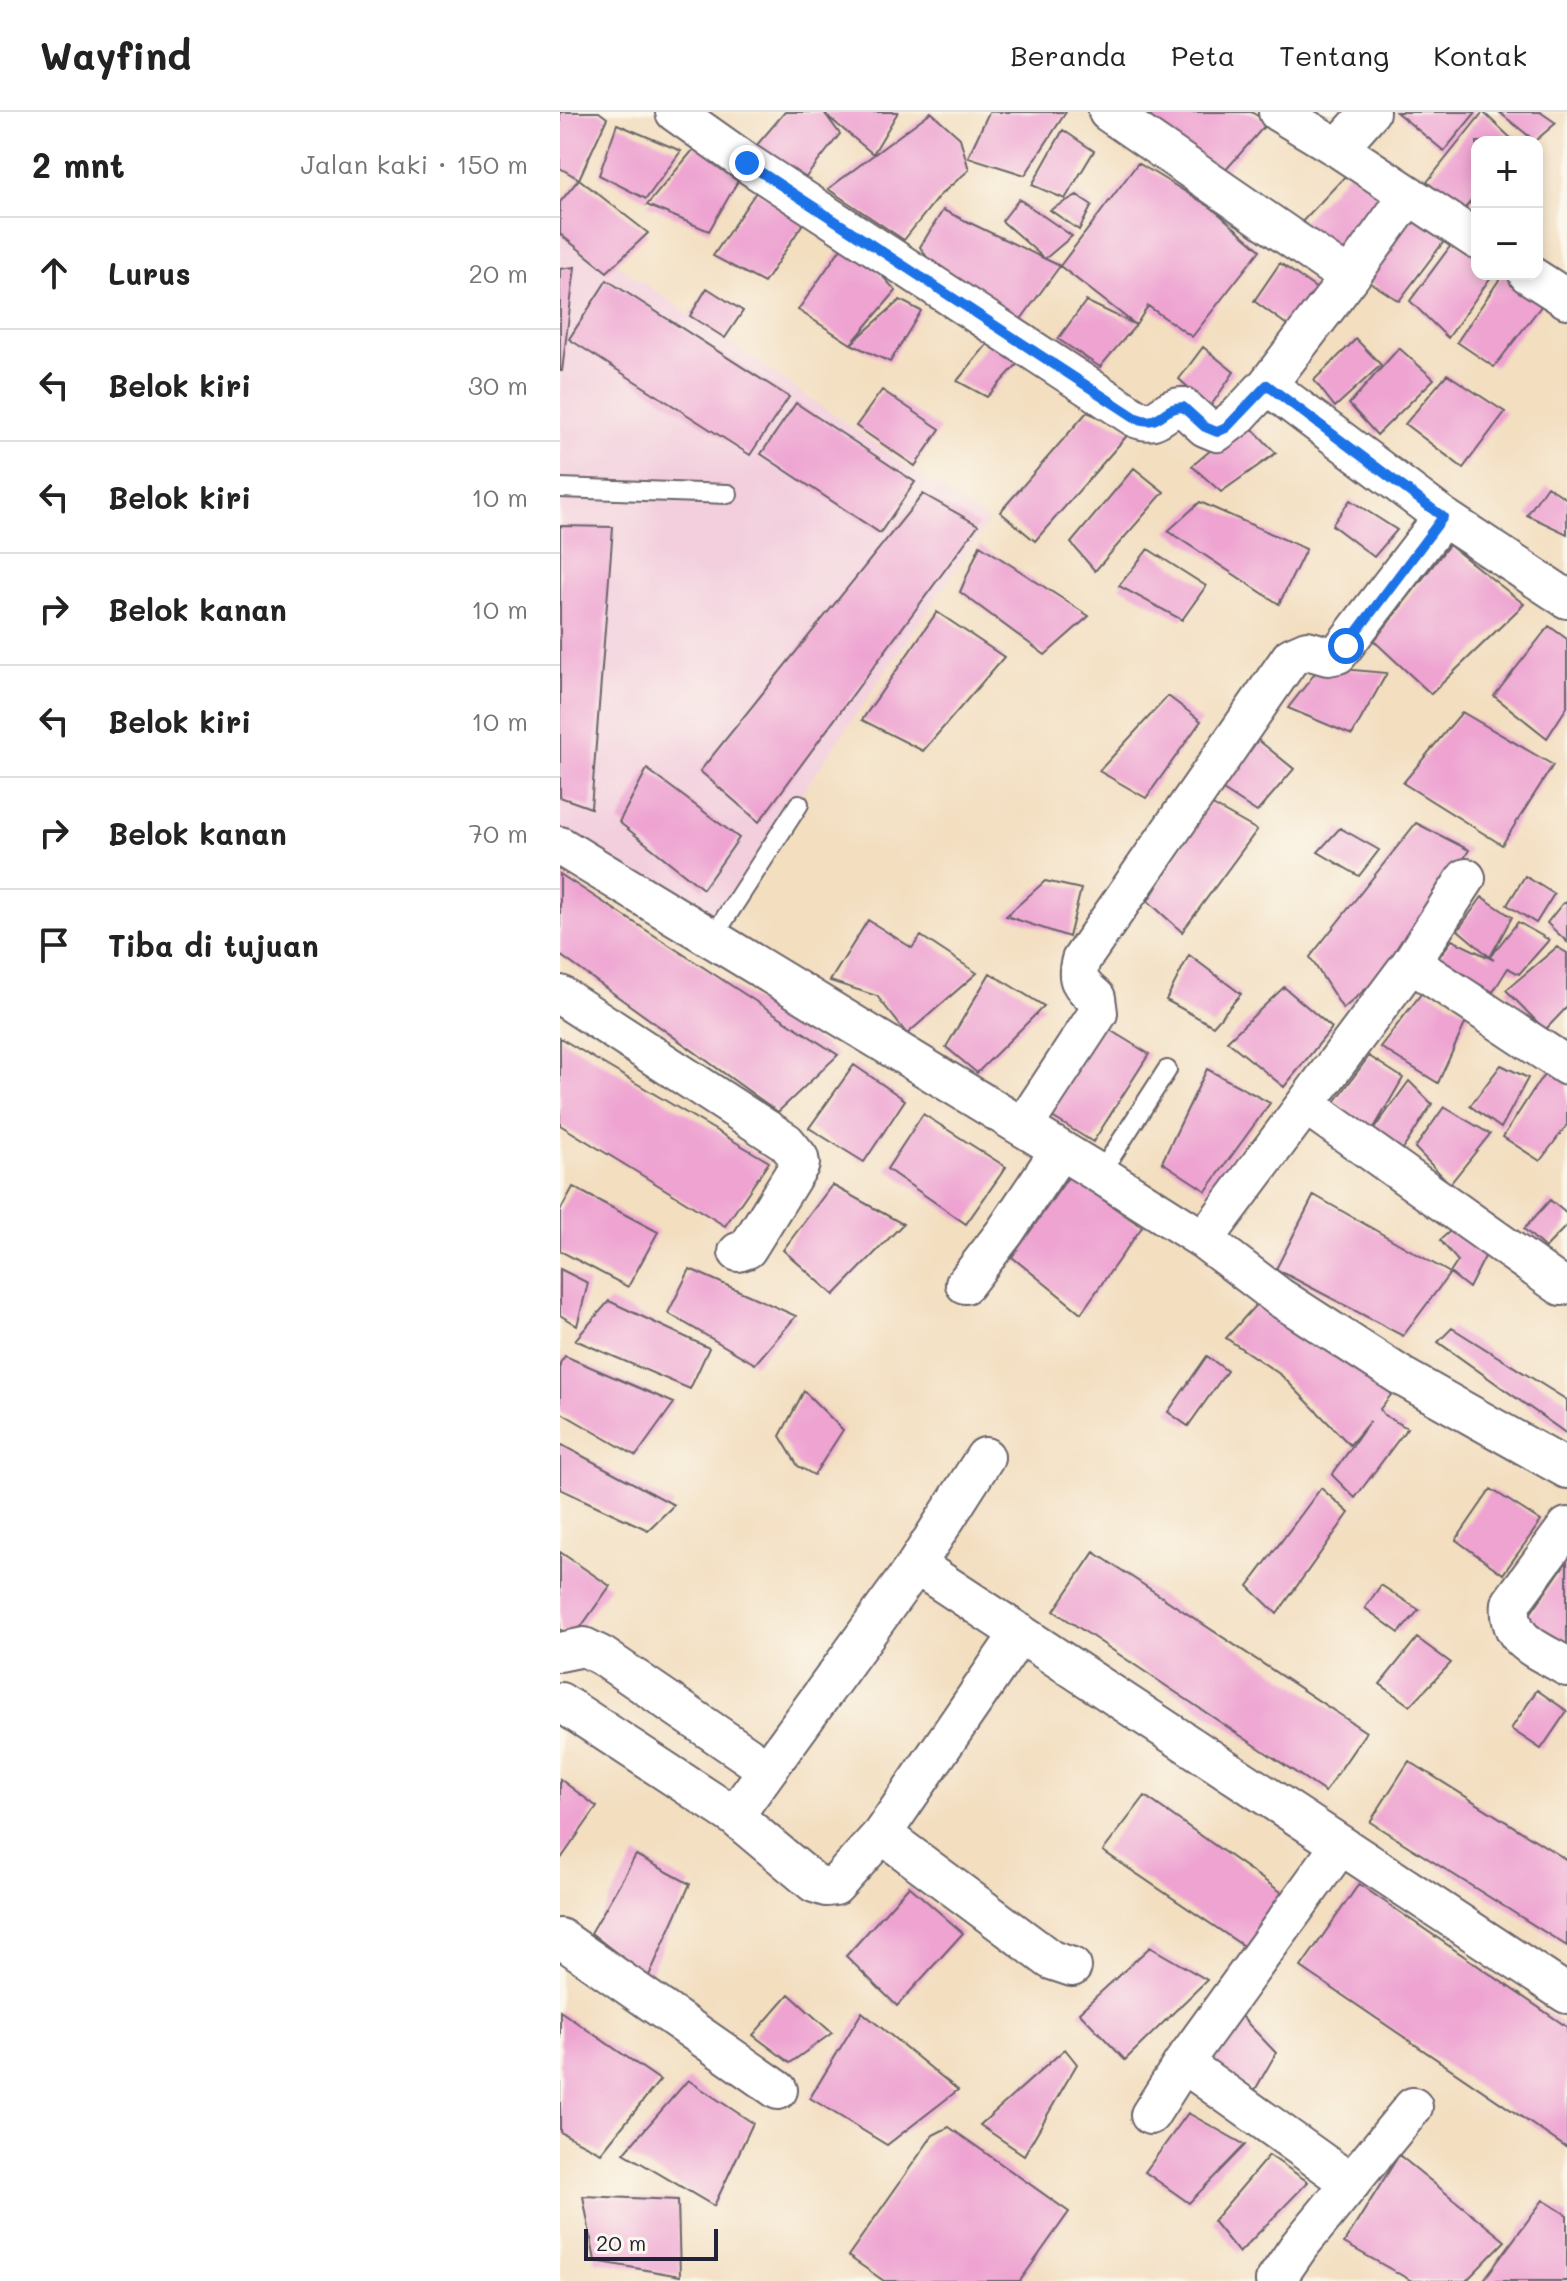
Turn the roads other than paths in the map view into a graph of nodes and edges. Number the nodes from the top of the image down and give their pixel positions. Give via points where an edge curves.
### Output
1 (675, 112) edge
2 (1108, 112) edge
3 (1278, 112) edge
4 (1370, 112) edge
5 (1338, 148) junction
6 (1409, 195) junction
7 (1471, 236) edge
8 (1349, 278) junction
9 (1537, 280) edge
10 (1567, 299) edge
11 (1267, 385) junction
12 (560, 488) edge
13 (728, 494) dead end
14 (1443, 517) junction
15 (1567, 599) edge
16 (799, 804) dead end
17 (560, 846) edge
18 (1466, 878) dead end
19 (711, 940) junction
20 (1411, 963) junction
21 (560, 995) edge
22 (1563, 1055) edge
23 (1167, 1070) dead end
24 (1306, 1105) junction
25 (1023, 1127) junction
26 (1060, 1150) junction
27 (1100, 1174) junction
28 (1204, 1240) junction
29 (732, 1251) dead end
30 (965, 1284) dead end
31 (1561, 1286) dead end
32 (985, 1457) dead end
33 (1567, 1469) edge
34 (1567, 1527) edge
35 (916, 1565) junction
36 (1020, 1633) junction
37 (560, 1652) edge
38 (1567, 1667) edge
39 (560, 1702) edge
40 (767, 1769) junction
41 (734, 1816) junction
42 (882, 1834) junction
43 (1340, 1846) junction
44 (560, 1938) edge
45 (1072, 1967) dead end
46 (1567, 1994) edge
47 (1183, 2063) junction
48 (778, 2090) dead end
49 (1413, 2107) dead end
50 (1150, 2115) dead end
51 (1351, 2183) junction
52 (1275, 2281) edge

1 - 11 street via 1136,418 1147,423 1172,407 1183,407 1217,432
2 - 8 street
3 - 5 street
4 - 5 street
5 - 6 street
6 - 7 street
6 - 8 street
8 - 11 street
9 - 10 street
11 - 14 street
12 - 13 lane
14 - 15 street
14 - 25 street via 1338,654 1307,650 1291,657 1242,726 1081,960 1077,977 1096,998 1098,1013
16 - 19 lane
17 - 19 street
18 - 20 street
19 - 25 street
20 - 22 street
20 - 24 street
21 - 29 street via 795,1151 800,1164 747,1249
23 - 27 lane
24 - 28 street
24 - 31 street
25 - 26 street
26 - 27 street
26 - 30 street
27 - 28 street
28 - 33 street via 1279,1297 1401,1376
32 - 35 street
34 - 38 street via 1511,1603 1509,1619 1517,1636
35 - 36 street
35 - 40 street
36 - 42 street
36 - 43 street
37 - 40 street via 584,1647 602,1656
39 - 41 street
40 - 41 street
41 - 42 street via 814,1883 826,1887 835,1886
42 - 45 street via 1051,1960
43 - 46 street
43 - 47 street
44 - 48 street
47 - 50 street
47 - 51 street
49 - 51 street
51 - 52 street

